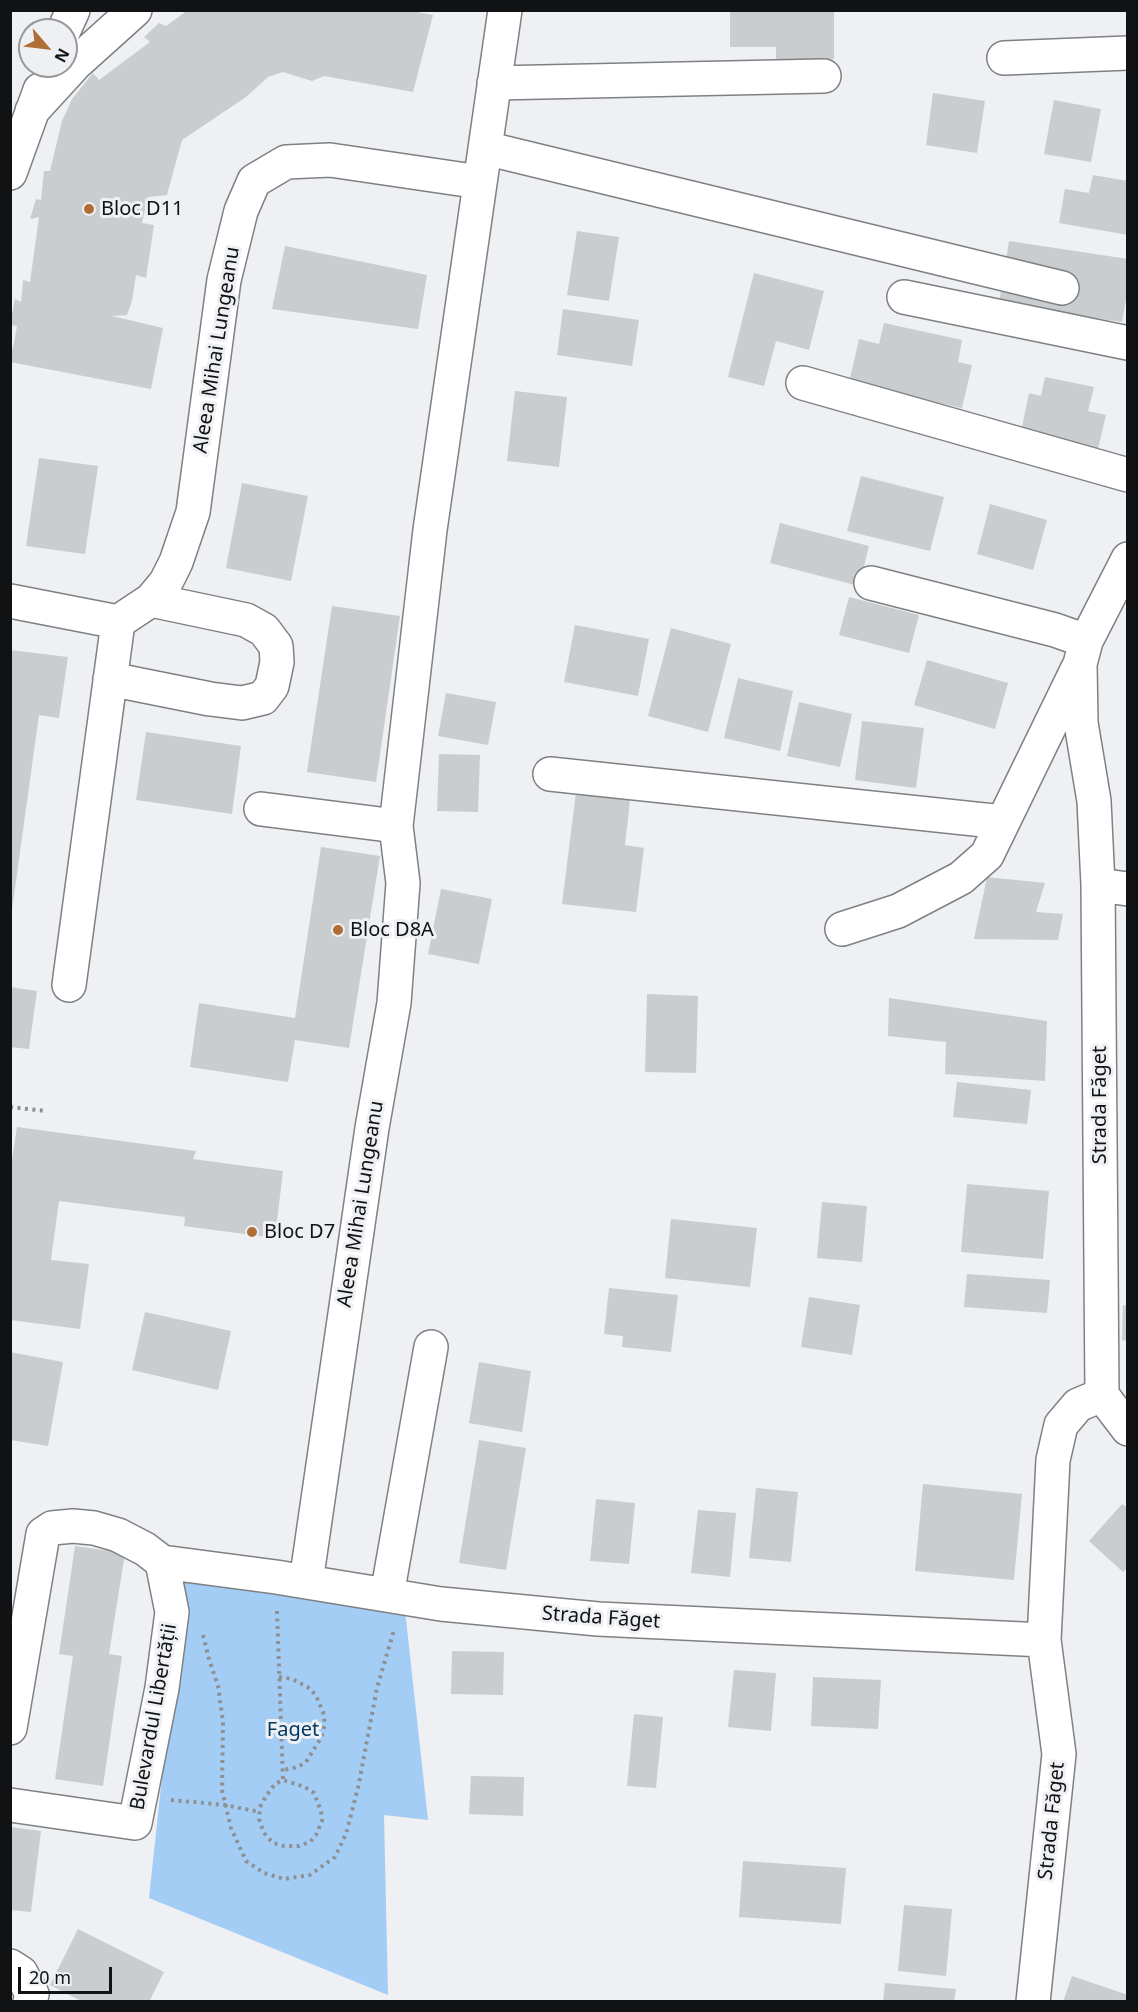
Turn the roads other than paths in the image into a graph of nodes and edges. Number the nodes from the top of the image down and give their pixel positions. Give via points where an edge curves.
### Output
1 (135, 10) edge
2 (505, 10) edge
3 (1128, 53) edge
4 (1004, 58) dead end
5 (824, 76) dead end
6 (44, 78) edge
7 (494, 83) junction
8 (32, 111) junction
9 (485, 148) junction
10 (13, 159) edge
11 (480, 182) junction
12 (1062, 288) dead end
13 (904, 297) dead end
14 (1128, 343) edge
15 (803, 383) dead end
16 (1128, 475) edge
17 (1128, 559) edge
18 (871, 583) dead end
19 (151, 600) junction
20 (10, 602) edge
21 (118, 622) junction
22 (1083, 652) junction
23 (110, 679) junction
24 (550, 774) dead end
25 (261, 809) dead end
26 (1003, 822) junction
27 (396, 826) junction
28 (1113, 887) edge
29 (842, 929) dead end
30 (69, 985) dead end
31 (430, 1347) dead end
32 (1102, 1395) junction
33 (1128, 1429) edge
34 (162, 1562) junction
35 (291, 1580) junction
36 (395, 1596) junction
37 (1044, 1640) junction
38 (13, 1693) edge
39 (10, 1728) edge
40 (10, 1805) edge
41 (10, 1966) edge
42 (30, 2001) edge
43 (1033, 2001) edge

1 - 8 street via 75,64
2 - 7 street, Aleea Mihai Lungeanu
3 - 4 street
5 - 7 street
6 - 8 street
7 - 9 street, Aleea Mihai Lungeanu
8 - 10 street
9 - 11 street, Aleea Mihai Lungeanu
9 - 12 street
11 - 19 street, Aleea Mihai Lungeanu via 330,160 286,162 254,181 241,211 224,280 193,512 176,562
11 - 27 street, Aleea Mihai Lungeanu via 430,530
13 - 14 street
15 - 16 street
17 - 22 street, Strada Făget
18 - 22 street via 1055,630
19 - 21 street, Aleea Mihai Lungeanu
19 - 23 street via 246,620 264,630 276,646 272,686 263,698 242,703
20 - 21 street
21 - 23 street
22 - 26 street
22 - 28 street, Strada Făget via 1081,723
23 - 30 street
24 - 26 street
25 - 27 street
26 - 29 street via 987,855 961,878 898,911
27 - 35 street, Aleea Mihai Lungeanu via 403,883 394,1003
28 - 32 street, Strada Făget
31 - 36 street
32 - 33 street
32 - 37 street, Strada Făget via 1078,1405 1061,1425 1053,1460
34 - 35 street, Strada Făget
34 - 38 street via 136,1544 94,1528 52,1528 43,1534
34 - 40 street, Bulevardul Libertății via 172,1612 162,1688 135,1823
35 - 36 street, Strada Făget
36 - 37 street, Strada Făget via 598,1619
37 - 43 street, Strada Făget via 1059,1754
38 - 39 street
41 - 42 street via 21,1972 32,1994

